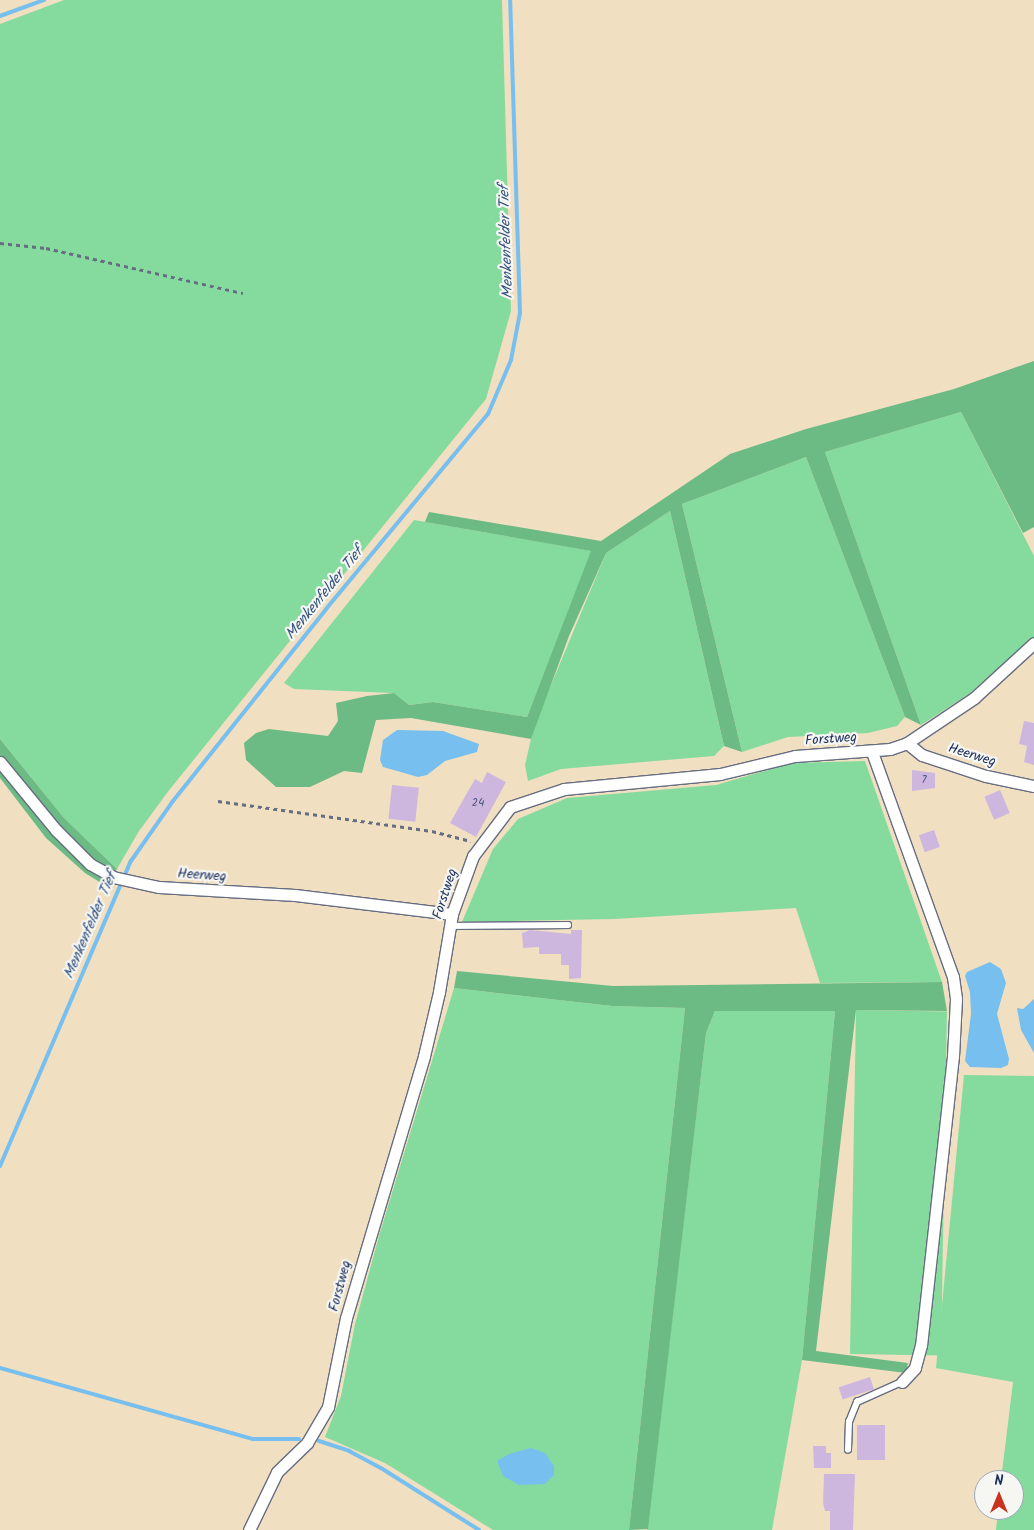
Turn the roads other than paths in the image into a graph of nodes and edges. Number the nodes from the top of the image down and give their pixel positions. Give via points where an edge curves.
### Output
1 (1034, 643) edge
2 (907, 743) junction
3 (872, 752) junction
4 (0, 762) edge
5 (1034, 786) edge
6 (452, 914) junction
7 (449, 926) junction
8 (568, 926) dead end
9 (902, 1382) joint
10 (848, 1450) dead end
11 (249, 1530) edge

1 - 2 street, Forstweg via 974,698
2 - 3 street, Forstweg
2 - 5 street, Heerweg via 922,755 986,776
3 - 6 street, Forstweg via 796,756 720,774 564,788 510,807 473,856
3 - 9 street via 953,978 956,999 953,1056 921,1345 915,1368
4 - 6 street, Heerweg via 56,830 90,864 113,877 136,884 295,896
6 - 7 street, Forstweg
7 - 8 lane
7 - 11 street, Forstweg via 439,992 424,1056 351,1300 328,1407 307,1443 277,1472
9 - 10 lane via 857,1402 849,1422

